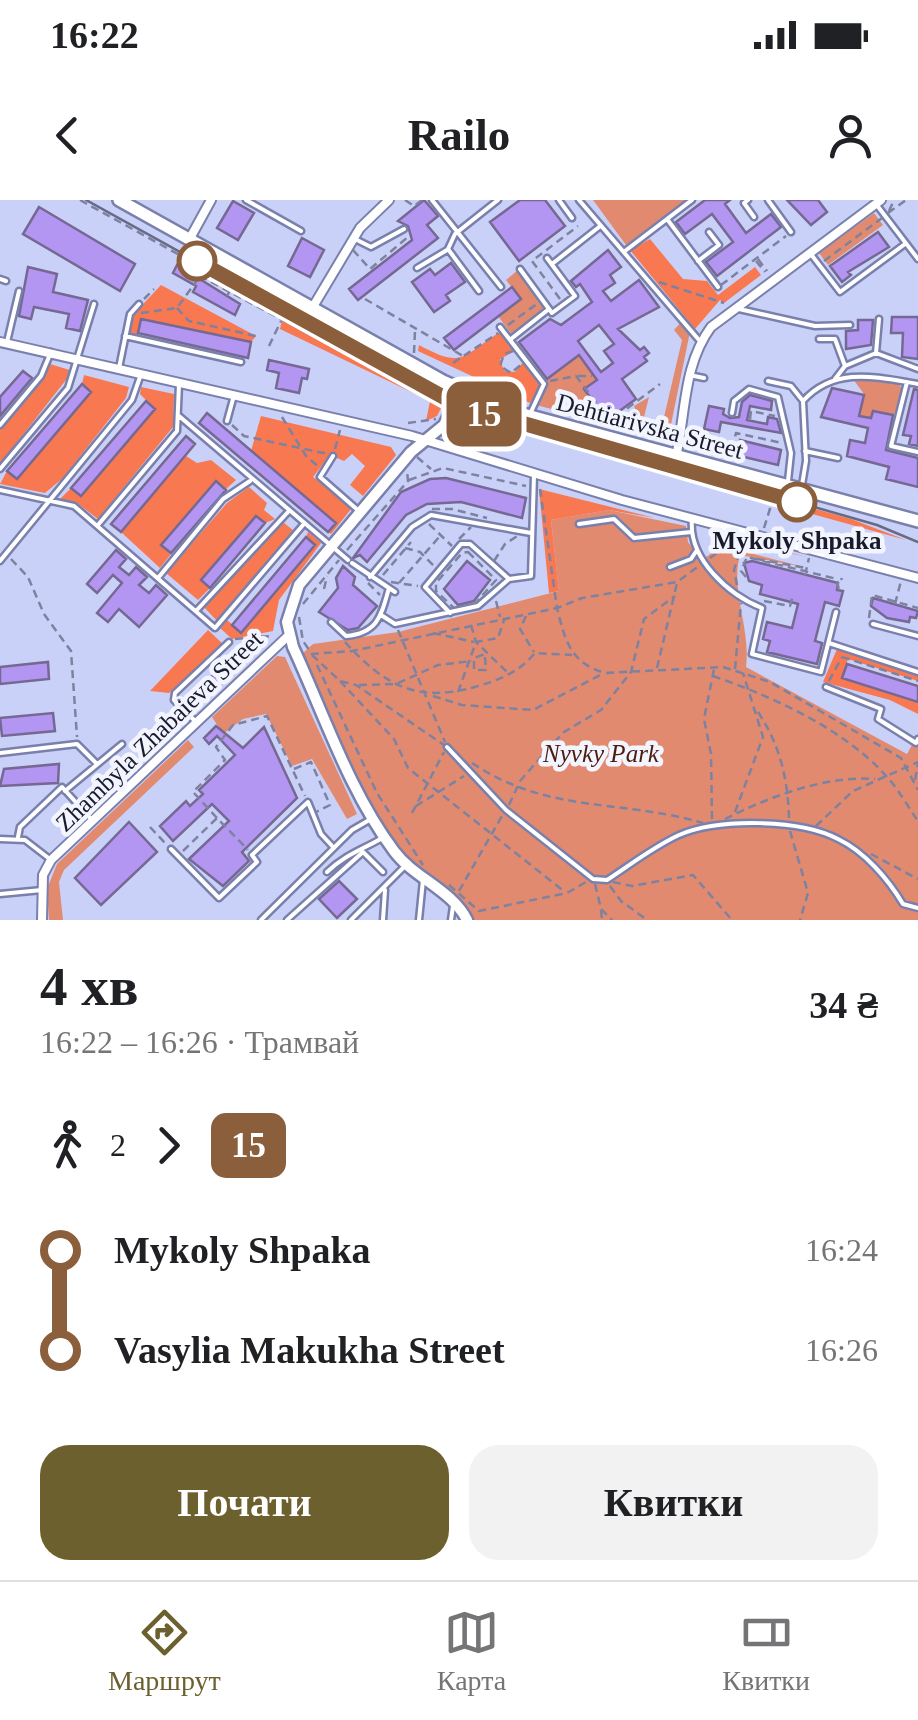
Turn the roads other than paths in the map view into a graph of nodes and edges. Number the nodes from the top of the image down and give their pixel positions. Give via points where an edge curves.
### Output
1 (119, 200) edge
2 (211, 200) edge
3 (246, 200) edge
4 (389, 200) edge
5 (432, 200) edge
6 (498, 200) edge
7 (559, 200) edge
8 (579, 200) edge
9 (692, 200) edge
10 (748, 200) edge
11 (768, 200) edge
12 (879, 202) edge
13 (754, 217) dead end
14 (572, 218) road end
15 (667, 220) junction
16 (599, 227) junction
17 (301, 230) dead end
18 (404, 230) dead end
19 (709, 232) dead end
20 (792, 232) road end
21 (456, 234) junction
22 (353, 238) junction
23 (184, 243) junction
24 (905, 244) junction
25 (448, 250) junction
26 (625, 252) junction
27 (810, 252) junction
28 (547, 258) dead end
29 (918, 258) edge
30 (698, 261) junction
31 (552, 264) junction
32 (417, 268) dead end
33 (520, 269) dead end
34 (501, 287) dead end
35 (718, 287) road end
36 (18, 291) dead end
37 (478, 291) dead end
38 (94, 304) dead end
39 (139, 304) road end
40 (734, 308) junction
41 (549, 309) junction
42 (311, 310) junction
43 (879, 319) dead end
44 (850, 325) dead end
45 (501, 328) road end
46 (125, 336) junction
47 (510, 339) junction
48 (818, 339) dead end
49 (700, 341) junction
50 (4, 342) edge
51 (52, 352) junction
52 (876, 353) junction
53 (78, 358) junction
54 (240, 362) dead end
55 (846, 366) junction
56 (119, 368) junction
57 (918, 369) edge
58 (141, 372) junction
59 (689, 375) junction
60 (704, 378) dead end
61 (835, 379) junction
62 (768, 380) dead end
63 (180, 382) junction
64 (907, 382) junction
65 (918, 384) edge
66 (462, 390) junction
67 (235, 394) junction
68 (803, 401) junction
69 (732, 413) dead end
70 (179, 416) junction
71 (529, 417) junction
72 (227, 421) road end
73 (0, 426) edge
74 (426, 440) junction
75 (805, 452) junction
76 (918, 452) edge
77 (333, 456) road end
78 (676, 457) junction
79 (838, 458) dead end
80 (0, 469) edge
81 (534, 475) junction
82 (250, 481) junction
83 (787, 486) junction
84 (0, 490) edge
85 (801, 490) junction
86 (52, 501) junction
87 (288, 512) junction
88 (360, 512) junction
89 (692, 518) junction
90 (918, 521) edge
91 (579, 524) dead end
92 (98, 525) junction
93 (303, 525) junction
94 (691, 532) junction
95 (532, 533) junction
96 (332, 546) junction
97 (697, 550) junction
98 (0, 561) edge
99 (670, 567) dead end
100 (370, 577) junction
101 (158, 578) junction
102 (918, 578) edge
103 (508, 580) junction
104 (388, 588) junction
105 (396, 592) dead end
106 (196, 611) junction
107 (836, 612) dead end
108 (451, 614) junction
109 (381, 615) junction
110 (331, 622) dead end
111 (873, 624) road end
112 (289, 635) junction
113 (918, 636) edge
114 (229, 642) road end
115 (829, 643) junction
116 (918, 672) edge
117 (826, 687) road end
118 (196, 722) junction
119 (918, 739) edge
120 (122, 744) dead end
121 (447, 747) road end
122 (0, 753) edge
123 (97, 764) junction
124 (65, 791) junction
125 (372, 818) junction
126 (93, 821) junction
127 (18, 837) junction
128 (384, 837) junction
129 (0, 839) edge
130 (334, 848) junction
131 (171, 849) road end
132 (364, 852) junction
133 (52, 860) junction
134 (406, 865) junction
135 (326, 872) dead end
136 (383, 872) dead end
137 (425, 875) junction
138 (385, 888) junction
139 (42, 890) junction
140 (0, 894) edge
141 (456, 897) junction
142 (918, 908) edge
143 (42, 920) edge
144 (261, 920) edge
145 (286, 920) edge
146 (351, 920) edge
147 (383, 920) edge
148 (419, 920) edge
149 (451, 920) edge
150 (467, 920) edge

1 - 23 main road, Dehtiarivska Street
2 - 23 street
3 - 17 lane
4 - 22 street
5 - 21 lane
6 - 21 lane
7 - 14 lane
8 - 16 lane
9 - 15 lane
10 - 13 lane
11 - 20 lane
12 - 24 lane
12 - 27 street
15 - 26 lane
15 - 30 lane
16 - 26 lane
16 - 31 lane
18 - 22 lane via 370,247
19 - 30 lane via 719,245
21 - 25 lane
21 - 34 lane
22 - 42 street
23 - 42 main road, Dehtiarivska Street
24 - 27 lane via 840,292
24 - 29 lane
25 - 32 lane
25 - 37 lane
26 - 49 lane
27 - 40 street
28 - 31 lane
30 - 35 lane
31 - 41 lane via 576,296
33 - 41 lane
36 - 50 lane
38 - 53 lane
39 - 46 lane
40 - 44 lane via 815,326
40 - 49 street
41 - 47 lane
42 - 66 main road, Dehtiarivska Street
43 - 52 lane
45 - 47 lane
46 - 54 lane
46 - 56 lane
47 - 71 lane via 544,384
48 - 55 lane via 835,338
49 - 59 street
50 - 51 street
51 - 53 street
51 - 73 lane
52 - 55 lane
52 - 57 lane
53 - 56 street
53 - 80 lane via 68,388
55 - 61 lane
56 - 58 street
58 - 63 street
58 - 86 lane via 132,400
59 - 60 lane
59 - 78 street
61 - 64 lane
61 - 68 lane
62 - 68 lane via 790,386
63 - 67 street
63 - 70 lane
64 - 65 lane
64 - 76 lane via 891,446
66 - 71 main road, Dehtiarivska Street
66 - 74 street, Zhambyla Zhabaieva Street via 444,426
67 - 72 lane
67 - 74 street
68 - 75 lane
69 - 83 lane via 734,401 749,389 774,394 790,445
70 - 82 lane
70 - 92 lane via 177,431
71 - 78 main road, Dehtiarivska Street
74 - 81 street
74 - 88 street, Zhambyla Zhabaieva Street
75 - 79 lane
75 - 85 lane
77 - 88 lane via 320,477
78 - 83 main road, Dehtiarivska Street
81 - 89 street
81 - 95 lane
82 - 87 lane
82 - 101 lane via 223,500
83 - 85 main road, Dehtiarivska Street
84 - 86 lane
85 - 90 main road, Dehtiarivska Street
86 - 92 lane via 74,506
86 - 98 lane
87 - 93 lane
87 - 106 lane
88 - 96 street, Zhambyla Zhabaieva Street
89 - 94 lane
89 - 102 street
91 - 94 lane via 614,519 634,538
92 - 101 lane
93 - 96 lane
93 - 106 lane via 215,628
94 - 97 lane
95 - 100 lane via 444,514 424,518
95 - 103 lane via 532,574
96 - 100 lane
96 - 112 street, Zhambyla Zhabaieva Street via 293,595
97 - 99 lane
97 - 115 lane via 741,600 760,606 754,654 820,672
100 - 104 lane
101 - 106 lane
103 - 108 lane via 478,606
103 - 108 lane via 465,542 425,588
104 - 105 lane
104 - 109 lane
107 - 115 lane
108 - 109 lane via 395,624
109 - 110 lane via 369,631 346,636
111 - 113 lane
112 - 118 street, Zhambyla Zhabaieva Street
112 - 125 street
114 - 118 lane via 174,692
115 - 116 lane
117 - 119 lane via 882,708 878,718
118 - 126 street, Zhambyla Zhabaieva Street
120 - 123 lane
121 - 142 lane via 506,810 593,879 607,880 680,835 712,825 789,827 843,841 888,878 903,904
122 - 123 lane via 77,744
123 - 124 lane
124 - 126 lane
124 - 127 lane via 20,827
125 - 128 street
125 - 130 lane
126 - 133 street, Zhambyla Zhabaieva Street
127 - 129 lane
127 - 133 lane
128 - 132 lane
128 - 134 street
130 - 131 lane via 308,802 252,854 256,862 219,898
130 - 144 lane
132 - 135 lane via 346,853
132 - 136 lane
132 - 145 lane
133 - 139 street, Zhambyla Zhabaieva Street
134 - 137 street
134 - 138 lane
137 - 141 street
137 - 148 lane
138 - 146 lane
138 - 147 lane
139 - 140 lane
139 - 143 street, Zhambyla Zhabaieva Street
141 - 149 lane
141 - 150 street

